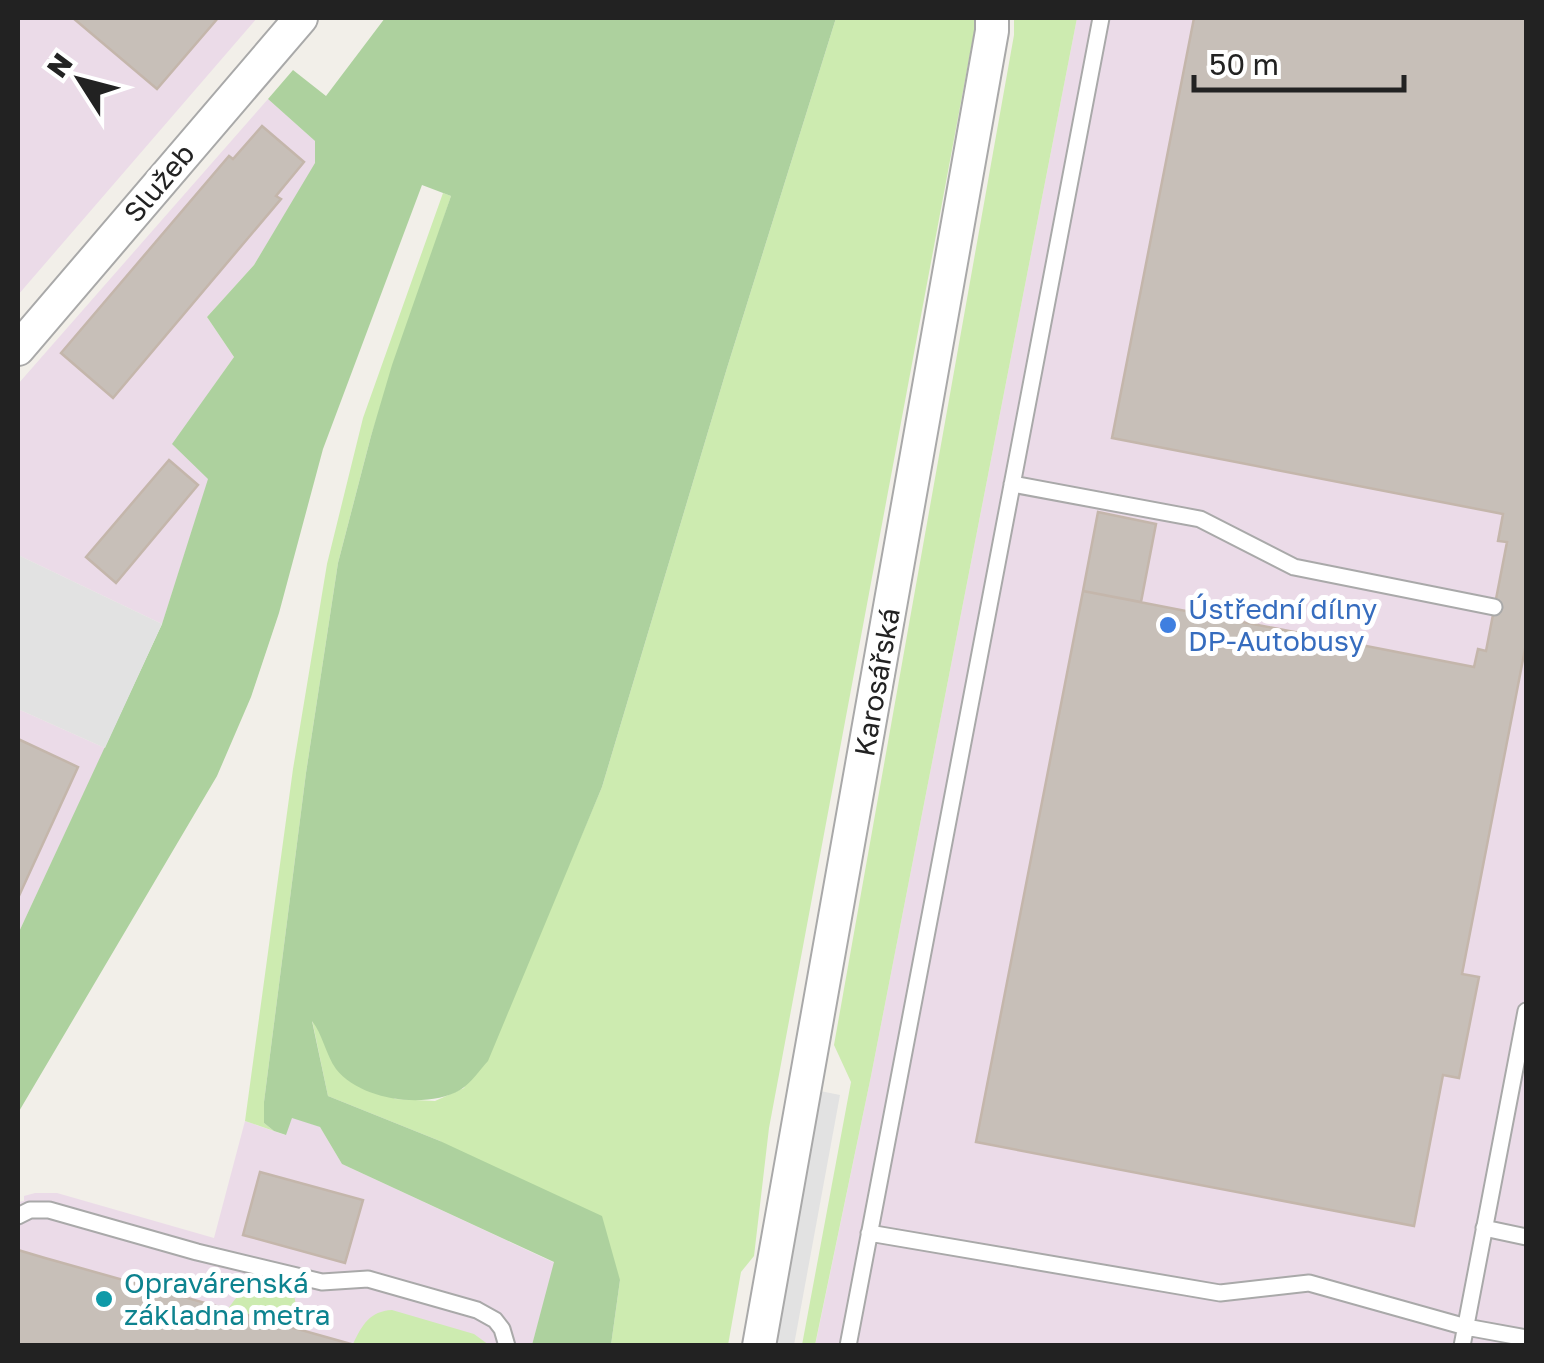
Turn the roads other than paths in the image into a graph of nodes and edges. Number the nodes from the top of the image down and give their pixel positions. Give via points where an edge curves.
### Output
1 (300, 18) edge
2 (992, 18) edge
3 (1101, 18) edge
4 (18, 349) edge
5 (1012, 484) junction
6 (1494, 606) dead end
7 (1526, 1012) edge
8 (18, 1216) edge
9 (1484, 1228) junction
10 (869, 1233) junction
11 (1526, 1236) edge
12 (1466, 1327) junction
13 (1526, 1338) edge
14 (508, 1346) edge
15 (759, 1346) edge
16 (848, 1346) edge
17 (1462, 1346) edge

1 - 4 street, Služeb
2 - 15 street, Karosářská
3 - 5 lane
5 - 6 lane via 1200,519 1294,567
5 - 10 lane
7 - 9 lane
8 - 14 lane via 49,1210 322,1282 368,1279 487,1313
9 - 11 lane
9 - 12 lane
10 - 12 lane via 1220,1293 1309,1283
10 - 16 lane
12 - 13 lane
12 - 17 lane

